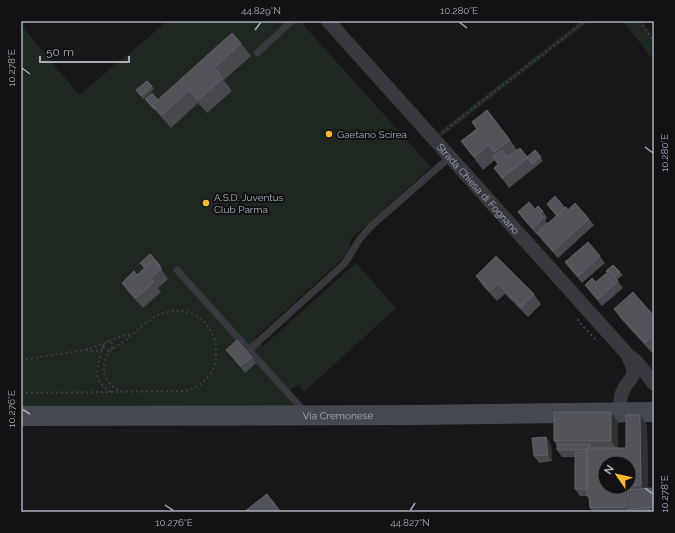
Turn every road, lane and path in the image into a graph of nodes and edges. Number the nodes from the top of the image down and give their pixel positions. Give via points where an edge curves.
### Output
1 (292, 21) edge
2 (328, 21) edge
3 (585, 21) edge
4 (639, 21) edge
5 (654, 42) edge
6 (257, 53) dead end
7 (434, 139) junction
8 (450, 156) junction
9 (177, 270) dead end
10 (134, 333) junction
11 (106, 342) junction
12 (103, 346) junction
13 (85, 350) junction
14 (102, 350) junction
15 (111, 350) junction
16 (249, 350) junction
17 (107, 351) junction
18 (628, 355) junction
19 (21, 360) edge
20 (633, 376) junction
21 (651, 381) edge
22 (114, 392) junction
23 (126, 392) junction
24 (21, 393) edge
25 (621, 412) junction
26 (654, 412) edge
27 (21, 416) edge
28 (308, 416) junction

1 - 6 lane
2 - 7 street, Strada Chiesa di Fognano
3 - 7 path
4 - 5 path
7 - 8 street, Strada Chiesa di Fognano
8 - 16 lane via 371,226 359,240 350,258
8 - 18 street, Strada Chiesa di Fognano
9 - 16 lane
10 - 11 path
10 - 15 path
10 - 23 path via 163,313 187,312 208,326 216,341 217,353 209,376 193,389 176,392
11 - 12 path
11 - 13 path
11 - 15 path via 113,345
12 - 14 path
12 - 17 path
13 - 14 path
13 - 19 path
14 - 17 path
14 - 22 path via 97,375 110,392
15 - 17 path
15 - 23 path via 104,366 106,381 114,388
16 - 28 lane
18 - 20 street, Strada Chiesa di Fognano
18 - 21 street, Strada Chiesa di Fognano via 637,362
20 - 21 street, Strada Chiesa di Fognano via 640,374
20 - 25 street via 621,394
22 - 23 path
22 - 24 path
25 - 26 main road, Via Cremonese
25 - 28 main road, Via Cremonese
27 - 28 main road, Via Cremonese

